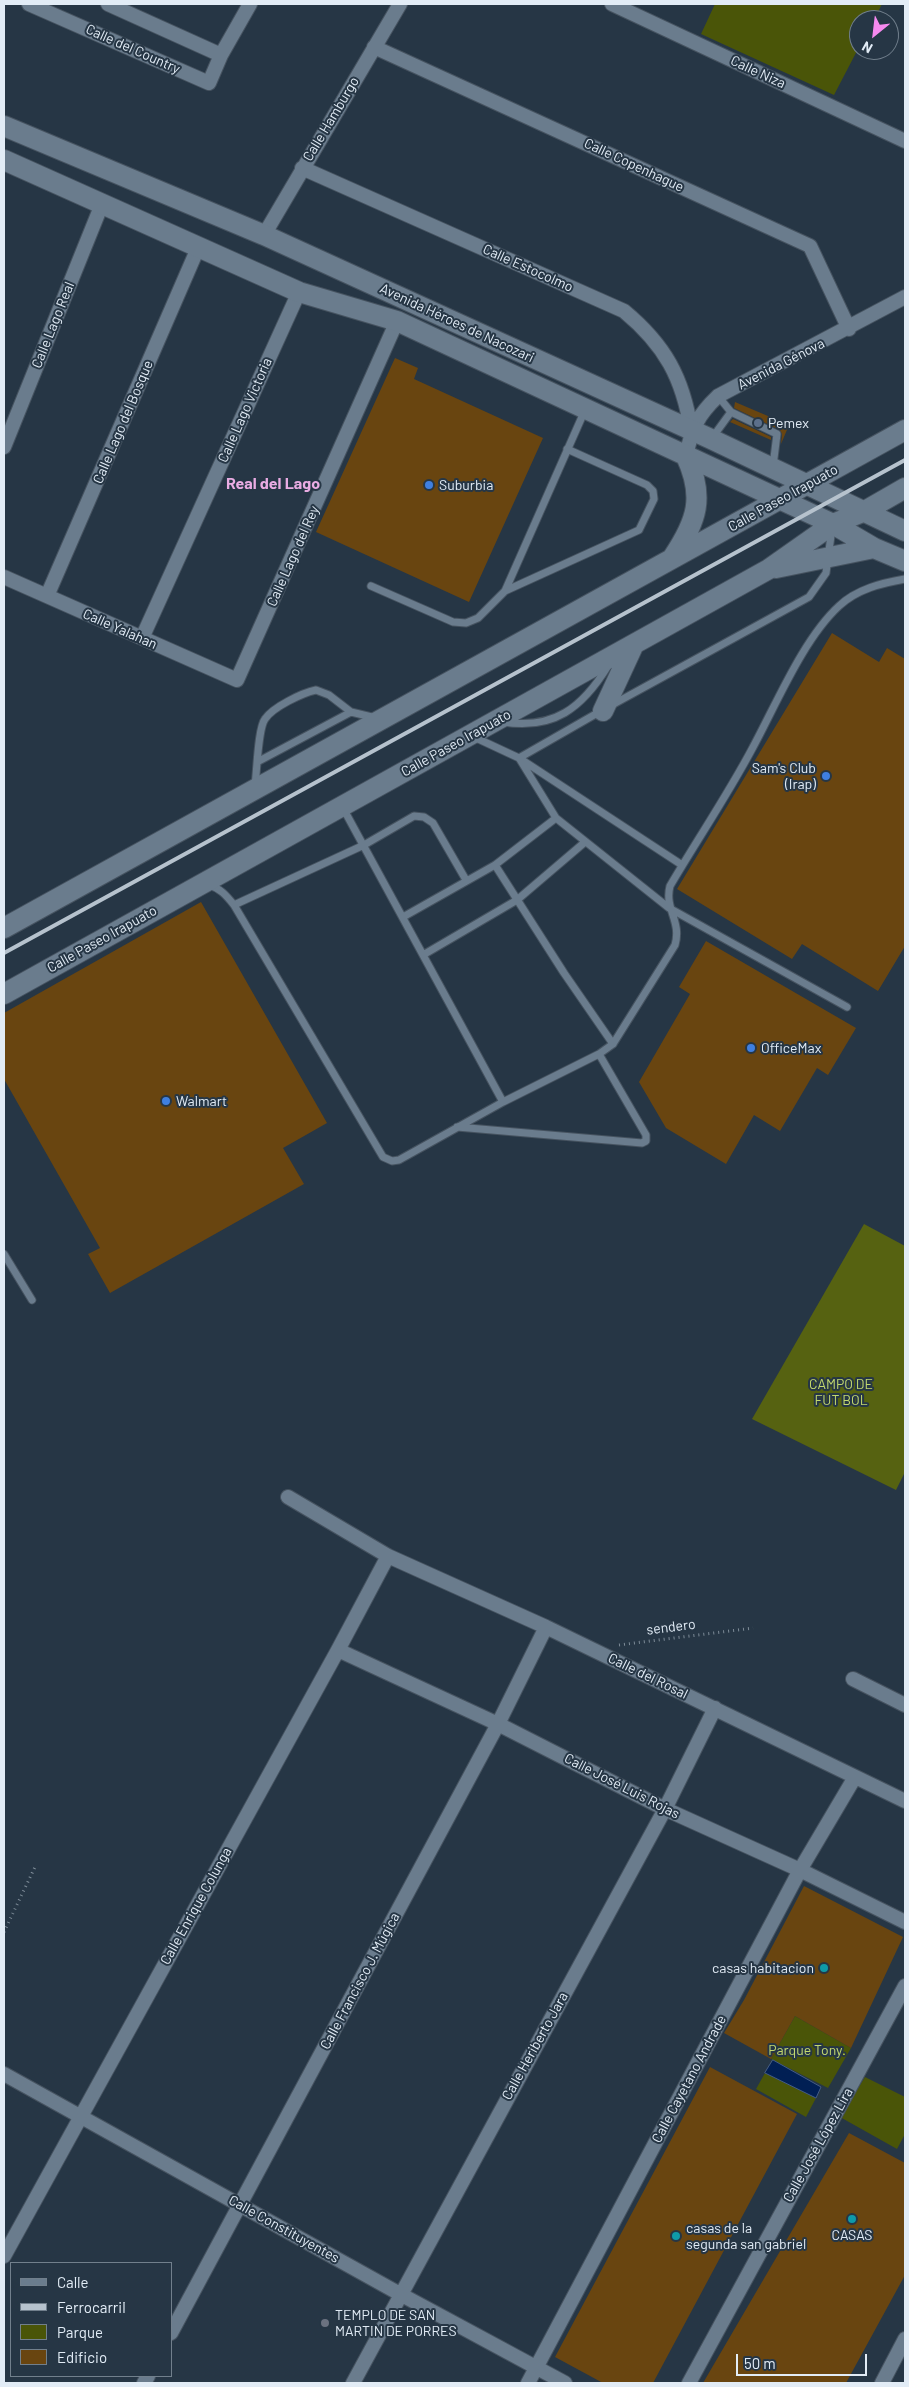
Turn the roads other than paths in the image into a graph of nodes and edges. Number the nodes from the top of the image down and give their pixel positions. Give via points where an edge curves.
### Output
1 (29, 4) edge
2 (108, 4) edge
3 (250, 4) edge
4 (400, 4) edge
5 (612, 4) edge
6 (374, 46) junction
7 (221, 55) junction
8 (4, 126) edge
9 (905, 140) edge
10 (4, 160) edge
11 (302, 168) junction
12 (102, 204) junction
13 (264, 235) junction
14 (198, 248) junction
15 (299, 292) junction
16 (905, 297) edge
17 (397, 322) junction
18 (849, 329) junction
19 (718, 396) junction
20 (585, 410) junction
21 (730, 412) junction
22 (691, 430) junction
23 (905, 430) edge
24 (711, 439) junction
25 (4, 447) edge
26 (567, 449) junction
27 (686, 456) junction
28 (772, 468) junction
29 (807, 485) junction
30 (905, 488) edge
31 (779, 500) junction
32 (865, 511) junction
33 (833, 524) junction
34 (905, 531) edge
35 (874, 548) junction
36 (830, 557) junction
37 (672, 559) junction
38 (905, 561) edge
39 (769, 569) junction
40 (4, 577) edge
41 (905, 579) edge
42 (371, 586) dead end
43 (505, 591) junction
44 (47, 596) junction
45 (142, 638) junction
46 (634, 644) junction
47 (614, 655) junction
48 (237, 680) joint
49 (603, 710) junction
50 (352, 712) junction
51 (381, 720) junction
52 (495, 721) junction
53 (470, 735) junction
54 (518, 758) junction
55 (258, 761) junction
56 (254, 790) junction
57 (342, 806) junction
58 (556, 818) junction
59 (585, 842) junction
60 (364, 845) junction
61 (495, 865) junction
62 (682, 865) junction
63 (466, 880) junction
64 (202, 884) junction
65 (517, 900) junction
66 (234, 905) junction
67 (669, 908) junction
68 (402, 917) junction
69 (4, 928) edge
70 (423, 955) junction
71 (4, 994) edge
72 (847, 1007) dead end
73 (613, 1044) junction
74 (599, 1054) junction
75 (503, 1102) junction
76 (457, 1128) junction
77 (4, 1254) edge
78 (32, 1300) dead end
79 (288, 1497) dead end
80 (388, 1556) junction
81 (546, 1627) junction
82 (338, 1650) junction
83 (853, 1679) dead end
84 (905, 1705) edge
85 (715, 1708) junction
86 (498, 1724) junction
87 (855, 1777) junction
88 (905, 1801) edge
89 (665, 1809) junction
90 (800, 1870) junction
91 (905, 1922) edge
92 (905, 1986) edge
93 (4, 2074) edge
94 (81, 2116) junction
95 (240, 2205) junction
96 (4, 2256) edge
97 (400, 2294) junction
98 (172, 2331) edge
99 (905, 2339) edge
100 (536, 2367) junction
101 (353, 2383) edge
102 (528, 2383) edge
103 (565, 2383) edge
104 (689, 2383) edge
105 (882, 2383) edge

1 - 7 street, Calle del Country via 209,82
2 - 7 street
3 - 7 street, Calle del Country
4 - 6 street, Calle Hamburgo
5 - 9 street, Calle Niza
6 - 11 street, Calle Hamburgo
6 - 18 street, Calle Copenhague via 810,246
8 - 13 main road, Avenida Héroes de Nacozari
10 - 12 main road, Avenida Héroes de Nacozari
11 - 13 street, Calle Hamburgo
11 - 22 street, Calle Estocolmo via 624,311 645,328 664,354 683,388
12 - 14 main road, Avenida Héroes de Nacozari
12 - 25 street, Calle Lago Real
13 - 22 main road, Avenida Héroes de Nacozari
14 - 15 main road, Avenida Héroes de Nacozari
14 - 44 street, Calle Lago del Bosque
15 - 17 main road, Avenida Héroes de Nacozari
15 - 45 street, Calle Lago Victoria
16 - 18 street, Avenida Génova
17 - 20 main road, Avenida Héroes de Nacozari
17 - 48 street, Calle Lago del Rey
18 - 19 street, Avenida Génova
19 - 21 lane
19 - 22 street, Avenida Génova
20 - 26 lane
20 - 27 main road, Avenida Héroes de Nacozari
21 - 24 lane
21 - 28 lane via 778,434
22 - 24 main road, Avenida Héroes de Nacozari
22 - 27 street, Avenida Génova
23 - 29 main road, Calle Paseo Irapuato
24 - 28 main road, Avenida Héroes de Nacozari
26 - 43 lane
26 - 43 lane via 647,485 653,491 654,499 639,530
27 - 31 main road, Avenida Héroes de Nacozari
27 - 37 main road via 694,480 696,508 694,522
28 - 29 main road, Avenida Héroes de Nacozari
29 - 31 main road, Calle Paseo Irapuato
29 - 32 main road, Avenida Héroes de Nacozari
30 - 32 main road, Calle Paseo Irapuato
31 - 33 main road, Avenida Héroes de Nacozari
31 - 37 main road, Calle Paseo Irapuato
32 - 33 main road, Calle Paseo Irapuato
32 - 34 main road, Avenida Héroes de Nacozari
33 - 35 main road, Avenida Héroes de Nacozari
33 - 36 lane
33 - 39 main road, Calle Paseo Irapuato
35 - 36 main road
35 - 38 main road, Avenida Héroes de Nacozari
36 - 39 main road
36 - 49 lane via 826,574 809,597
37 - 51 main road, Calle Paseo Irapuato
39 - 46 main road, Calle Paseo Irapuato
40 - 44 street, Calle Yalahan
41 - 62 lane via 882,583 860,592 826,618
42 - 43 lane via 453,622 466,624 478,618
44 - 45 street, Calle Yalahan
45 - 48 street, Calle Yalahan
46 - 47 main road, Calle Paseo Irapuato
46 - 49 main road
47 - 52 main road, Calle Paseo Irapuato
47 - 52 lane via 597,684 574,708 552,720 523,725
49 - 54 lane
50 - 51 lane
50 - 55 lane
50 - 55 lane via 329,695 316,690 304,693 264,719
51 - 56 main road, Calle Paseo Irapuato
52 - 53 main road, Calle Paseo Irapuato
53 - 54 lane
53 - 57 main road, Calle Paseo Irapuato
54 - 58 lane
54 - 62 lane
55 - 56 lane
56 - 69 main road, Calle Paseo Irapuato
57 - 60 lane
57 - 64 main road, Calle Paseo Irapuato
58 - 59 lane
58 - 61 lane
59 - 65 lane
59 - 67 lane
60 - 63 lane via 414,816 424,816 434,823
60 - 66 lane
60 - 68 lane
61 - 63 lane
61 - 65 lane
62 - 67 lane via 670,886
63 - 68 lane
64 - 66 lane via 226,894
64 - 71 main road, Calle Paseo Irapuato
65 - 70 lane
65 - 73 lane
66 - 76 lane via 383,1158 392,1162 399,1160
67 - 72 lane
67 - 73 lane via 678,935 675,945
68 - 70 lane
70 - 75 lane
73 - 74 lane
74 - 75 lane
74 - 76 lane via 646,1135 642,1143
75 - 76 lane
77 - 78 lane
79 - 80 street, Calle del Rosal
80 - 81 street, Calle del Rosal
80 - 82 street, Calle Enrique Colunga
81 - 85 street, Calle del Rosal
81 - 86 street, Calle Francisco J. Múgica
82 - 86 street, Calle José Luis Rojas
82 - 94 street, Calle Enrique Colunga
83 - 84 street
85 - 87 street, Calle del Rosal
85 - 89 street, Calle Heriberto Jara
86 - 89 street, Calle José Luis Rojas
86 - 95 street, Calle Francisco J. Múgica
87 - 88 street, Calle del Rosal
87 - 90 street, Calle Cayetano Andrade
89 - 90 street, Calle José Luis Rojas
89 - 97 street, Calle Heriberto Jara
90 - 91 street, Calle José Luis Rojas
90 - 100 street, Calle Cayetano Andrade
92 - 104 street, Calle José López Lira
93 - 94 street, Calle Constituyentes
94 - 95 street, Calle Constituyentes
94 - 96 street, Calle Enrique Colunga
95 - 97 street, Calle Constituyentes
95 - 98 street, Calle Francisco J. Múgica
97 - 100 street, Calle Constituyentes
97 - 101 street, Calle Heriberto Jara
99 - 105 street
100 - 102 street, Calle Cayetano Andrade
100 - 103 street, Calle Constituyentes

